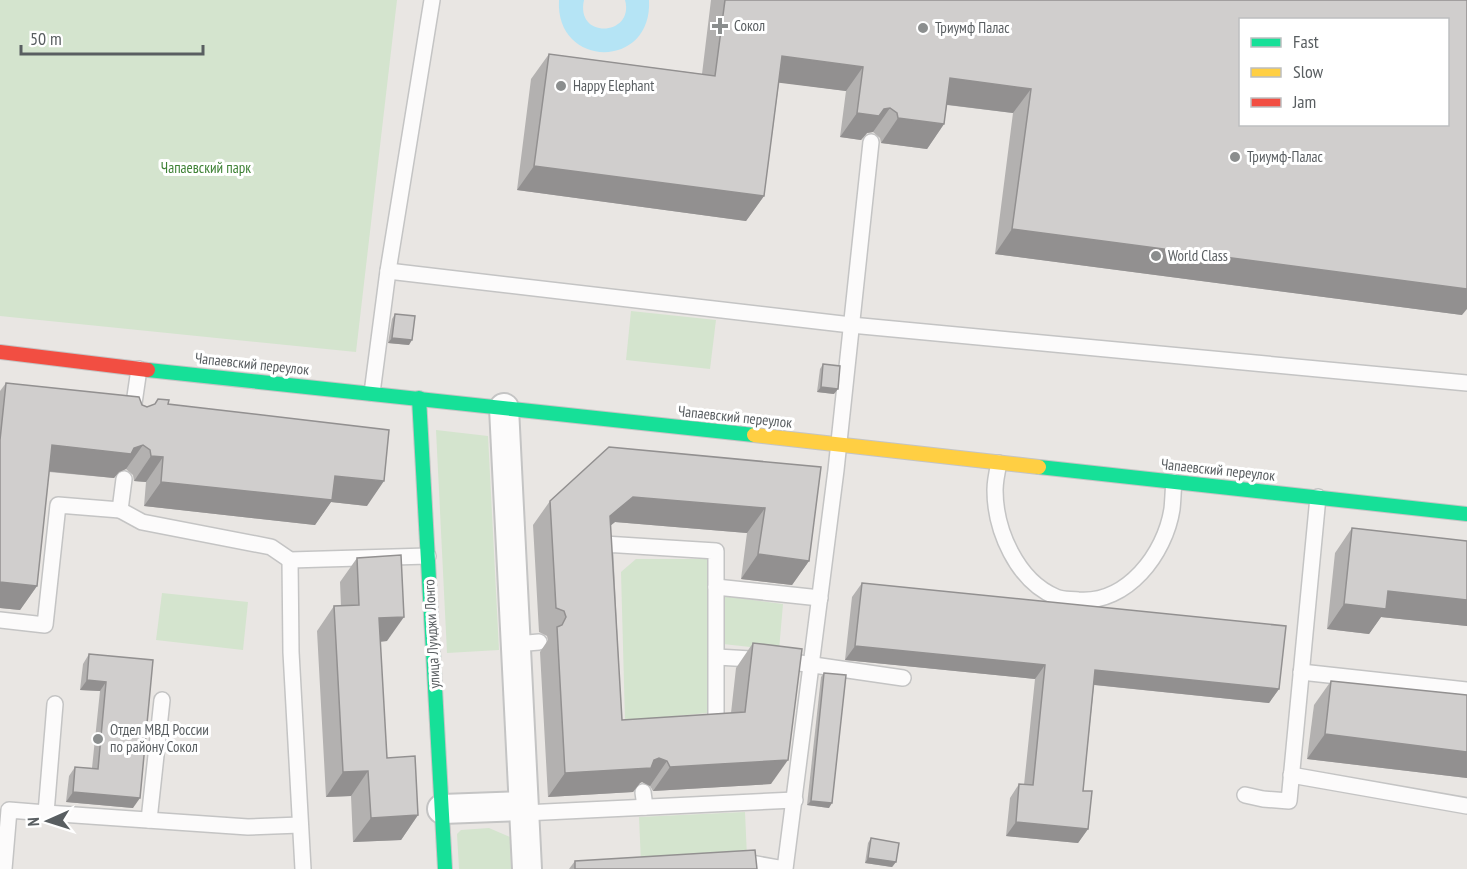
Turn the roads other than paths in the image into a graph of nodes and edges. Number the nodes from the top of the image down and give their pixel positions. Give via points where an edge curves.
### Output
1 (432, 0) edge
2 (871, 141) edge
3 (388, 271) junction
4 (851, 325) junction
5 (0, 352) edge
6 (139, 369) junction
7 (1467, 383) edge
8 (372, 393) junction
9 (419, 398) junction
10 (504, 408) junction
11 (131, 423) edge
12 (838, 446) junction
13 (999, 463) junction
14 (124, 480) edge
15 (1174, 482) junction
16 (1318, 497) junction
17 (120, 510) junction
18 (1467, 514) edge
19 (428, 556) junction
20 (290, 560) junction
21 (716, 586) junction
22 (820, 598) junction
23 (0, 620) edge
24 (717, 657) junction
25 (811, 664) junction
26 (1301, 672) junction
27 (903, 678) dead end
28 (1467, 690) edge
29 (162, 700) dead end
30 (55, 704) dead end
31 (1291, 775) junction
32 (1245, 795) dead end
33 (795, 800) junction
34 (1467, 806) edge
35 (442, 809) junction
36 (524, 809) junction
37 (46, 813) junction
38 (149, 820) junction
39 (300, 825) junction
40 (718, 866) edge
41 (4, 869) edge
42 (303, 869) edge
43 (445, 869) edge
44 (527, 869) edge
45 (785, 869) edge

1 - 3 lane
2 - 4 lane
3 - 4 lane
3 - 8 lane
4 - 7 lane
4 - 12 lane
5 - 6 street, Чапаевский переулок
6 - 8 street, Чапаевский переулок
6 - 11 lane
8 - 9 street, Чапаевский переулок
9 - 10 street, Чапаевский переулок
9 - 19 street, улица Луиджи Лонго
10 - 12 street, Чапаевский переулок
10 - 36 street via 527,643
12 - 13 street, Чапаевский переулок
12 - 22 lane
13 - 15 street, Чапаевский переулок
13 - 15 lane via 995,491 1000,527 1012,556 1029,579 1056,598 1093,601 1127,587 1161,543 1172,511
14 - 17 lane
15 - 16 street, Чапаевский переулок
16 - 18 street, Чапаевский переулок
16 - 26 lane
17 - 20 lane via 142,522 271,547
17 - 23 lane via 58,505 45,625
19 - 20 lane
19 - 35 street, улица Луиджи Лонго
20 - 39 lane
21 - 22 lane
21 - 24 lane
21 - 24 lane via 716,551 604,544 604,639 614,732 640,736 716,724
22 - 25 lane
24 - 25 lane
25 - 27 lane
25 - 33 lane
26 - 28 lane
26 - 31 lane
29 - 38 lane
30 - 37 lane
31 - 32 lane via 1289,801
31 - 34 lane
33 - 36 lane via 644,800
33 - 45 lane
35 - 36 street
35 - 43 street, улица Луиджи Лонго
36 - 44 street
37 - 38 lane
37 - 41 lane via 9,810
38 - 39 lane via 248,828
39 - 42 lane
40 - 45 lane via 751,863

